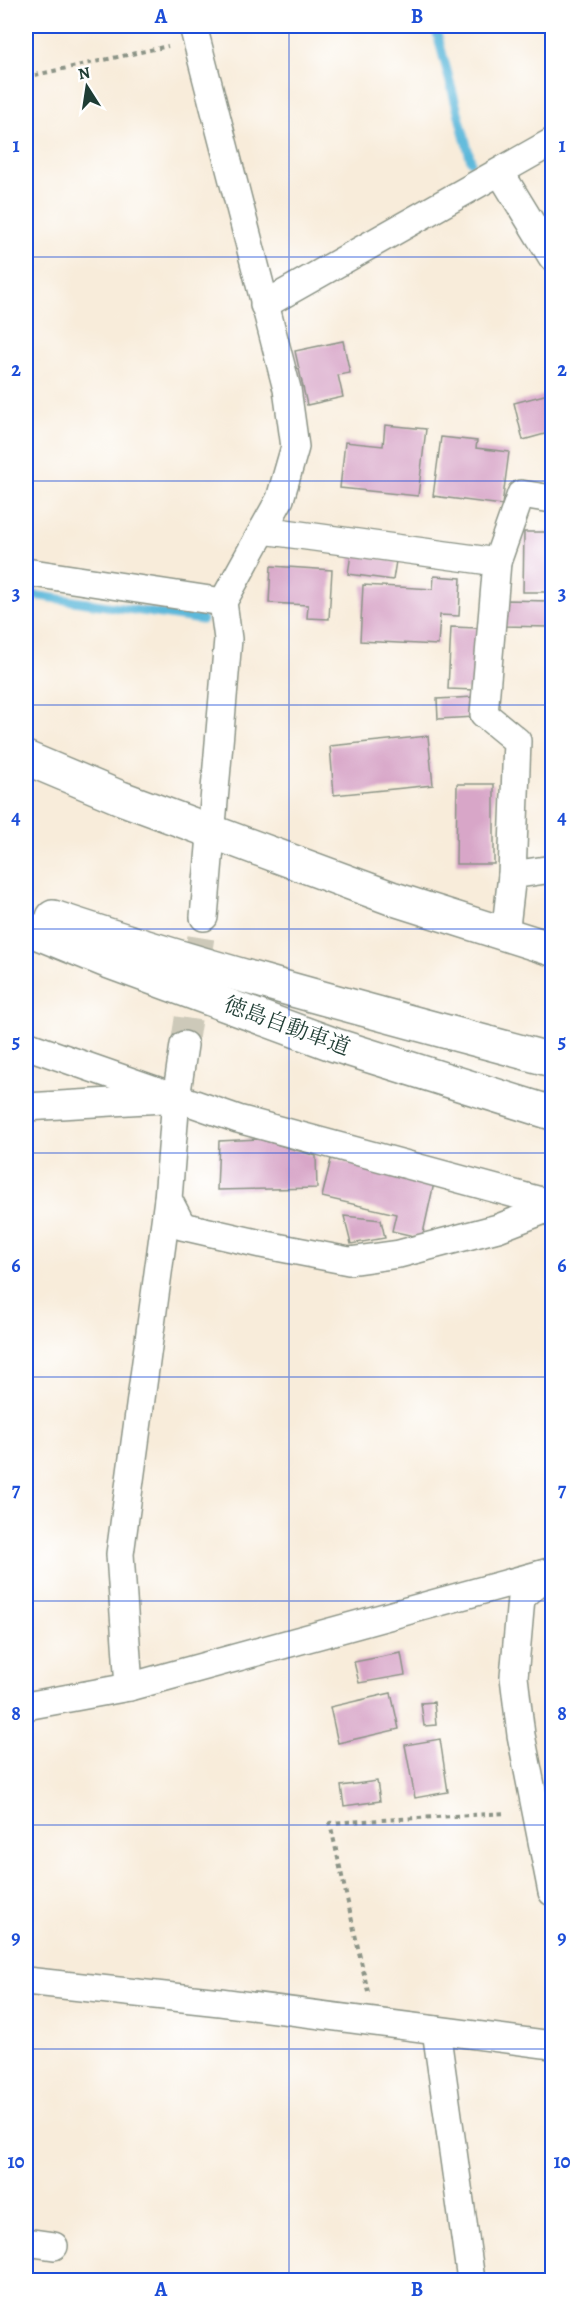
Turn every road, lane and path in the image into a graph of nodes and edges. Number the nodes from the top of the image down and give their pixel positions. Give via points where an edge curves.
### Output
1 (195, 33) edge
2 (26, 77) edge
3 (552, 142) edge
4 (500, 172) junction
5 (552, 257) edge
6 (264, 305) junction
7 (552, 499) edge
8 (263, 530) junction
9 (497, 562) junction
10 (26, 572) edge
11 (223, 602) junction
12 (26, 758) edge
13 (211, 830) junction
14 (552, 869) edge
15 (512, 875) junction
16 (26, 908) edge
17 (204, 917) tunnel mouth
18 (26, 928) edge
19 (505, 935) junction
20 (552, 949) edge
21 (26, 1045) edge
22 (184, 1045) tunnel mouth
23 (552, 1060) edge
24 (177, 1098) junction
25 (26, 1107) edge
26 (552, 1113) edge
27 (168, 1199) junction
28 (552, 1205) edge
29 (551, 1570) edge
30 (129, 1687) junction
31 (26, 1706) edge
32 (537, 1811) junction
33 (552, 1892) edge
34 (26, 1981) edge
35 (375, 2022) junction
36 (436, 2030) junction
37 (552, 2045) edge
38 (26, 2242) edge
39 (54, 2246) dead end
40 (471, 2280) edge

1 - 2 path
1 - 6 street
3 - 4 street
4 - 5 street
4 - 6 street
6 - 8 street via 287,389 296,447 280,499
7 - 9 street via 521,494
8 - 9 street
8 - 11 street
9 - 15 street via 484,714 517,741
10 - 11 street
11 - 13 street via 228,639
12 - 13 main road
13 - 17 street
13 - 19 main road via 391,898
14 - 15 street
15 - 19 street
16 - 23 main road, 徳島自動車道 via 137,944
18 - 26 main road, 徳島自動車道 via 336,1044
19 - 20 main road
21 - 24 street
22 - 24 street
24 - 25 street
24 - 27 street
24 - 28 street via 238,1119
27 - 28 street via 182,1226 349,1261 399,1254 498,1228
27 - 30 street via 120,1554
29 - 30 street
29 - 32 street via 521,1598 514,1677
30 - 31 street
32 - 33 street
32 - 35 path via 330,1823
34 - 35 street
35 - 36 street
36 - 37 street
36 - 40 street
38 - 39 street

